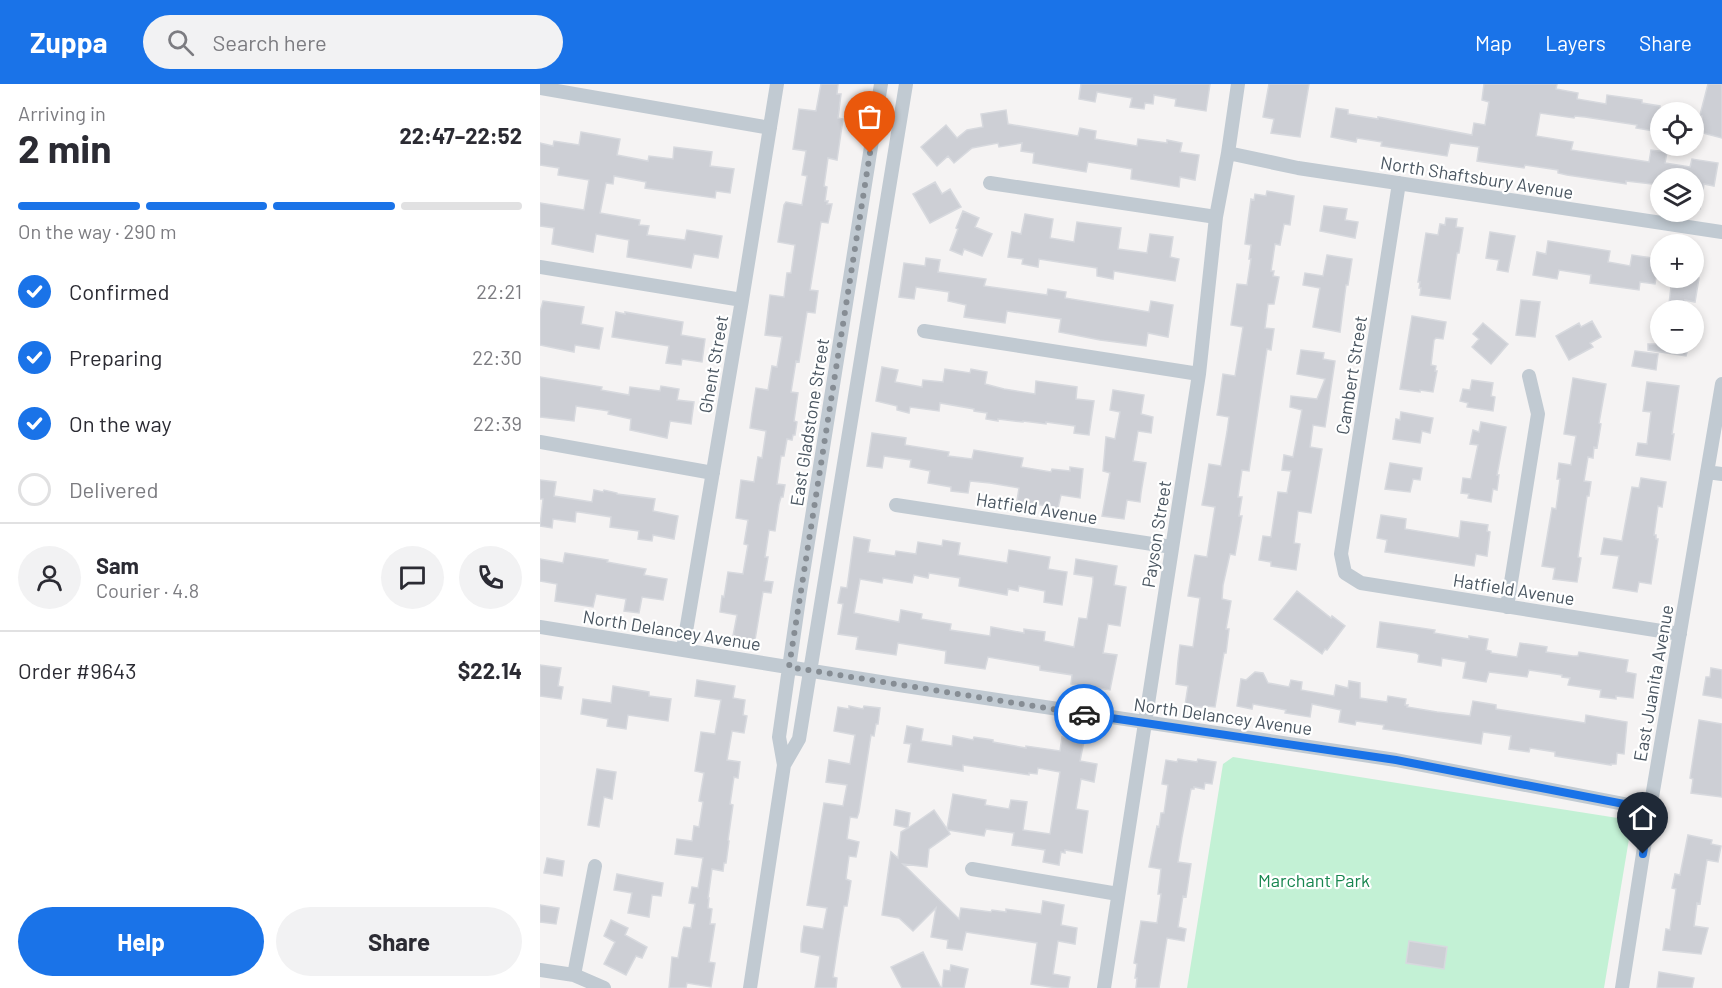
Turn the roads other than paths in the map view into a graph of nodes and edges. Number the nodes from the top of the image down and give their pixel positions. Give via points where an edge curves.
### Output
1 (777, 84) edge
2 (881, 84) edge
3 (906, 84) edge
4 (1238, 84) edge
5 (540, 88) edge
6 (770, 128) junction
7 (1228, 153) junction
8 (990, 183) dead end
9 (1399, 183) junction
10 (1216, 218) junction
11 (1722, 232) edge
12 (540, 267) edge
13 (742, 300) junction
14 (924, 331) dead end
15 (1199, 374) junction
16 (1529, 376) dead end
17 (1722, 384) edge
18 (540, 442) edge
19 (713, 472) junction
20 (1707, 472) junction
21 (1722, 474) edge
22 (896, 505) dead end
23 (1172, 547) junction
24 (1346, 573) joint
25 (1507, 607) junction
26 (540, 627) edge
27 (1680, 634) junction
28 (683, 650) junction
29 (789, 667) junction
30 (810, 671) junction
31 (1146, 723) junction
32 (784, 765) junction
33 (1650, 809) junction
34 (595, 866) dead end
35 (972, 869) dead end
36 (1118, 894) junction
37 (540, 970) edge
38 (574, 975) junction
39 (604, 988) edge
40 (750, 988) edge
41 (1104, 988) edge
42 (1622, 988) edge

1 - 6 street, Ghent Street
2 - 29 street, East Gladstone Street
3 - 30 street, East Gladstone Street
4 - 7 street, Payson Street
5 - 6 street
6 - 13 street, Ghent Street
7 - 9 street, North Shaftsbury Avenue
7 - 10 street, Payson Street
8 - 10 street
9 - 11 street, North Shaftsbury Avenue
9 - 24 street, Cambert Street via 1341,554
10 - 15 street, Payson Street
12 - 13 street
13 - 19 street, Ghent Street
14 - 15 street
15 - 23 street, Payson Street
16 - 25 street via 1538,414
17 - 20 street, East Juanita Avenue
18 - 19 street
19 - 28 street, Ghent Street
20 - 21 street
20 - 27 street, East Juanita Avenue
22 - 23 street, Hatfield Avenue
23 - 31 street, Payson Street
24 - 25 street, Hatfield Avenue via 1361,583
25 - 27 street, Hatfield Avenue
26 - 28 street, North Delancey Avenue
27 - 33 street, East Juanita Avenue
28 - 29 street, North Delancey Avenue
29 - 30 street, North Delancey Avenue
29 - 32 street, East Gladstone Street via 778,737
30 - 31 street, North Delancey Avenue
30 - 32 street, East Gladstone Street via 799,739
31 - 33 street, North Delancey Avenue via 1396,760
31 - 36 street, Payson Street
32 - 40 street, East Gladstone Street
33 - 42 street, East Juanita Avenue
34 - 38 street
35 - 36 street
36 - 41 street, Payson Street
37 - 38 street
38 - 39 street

